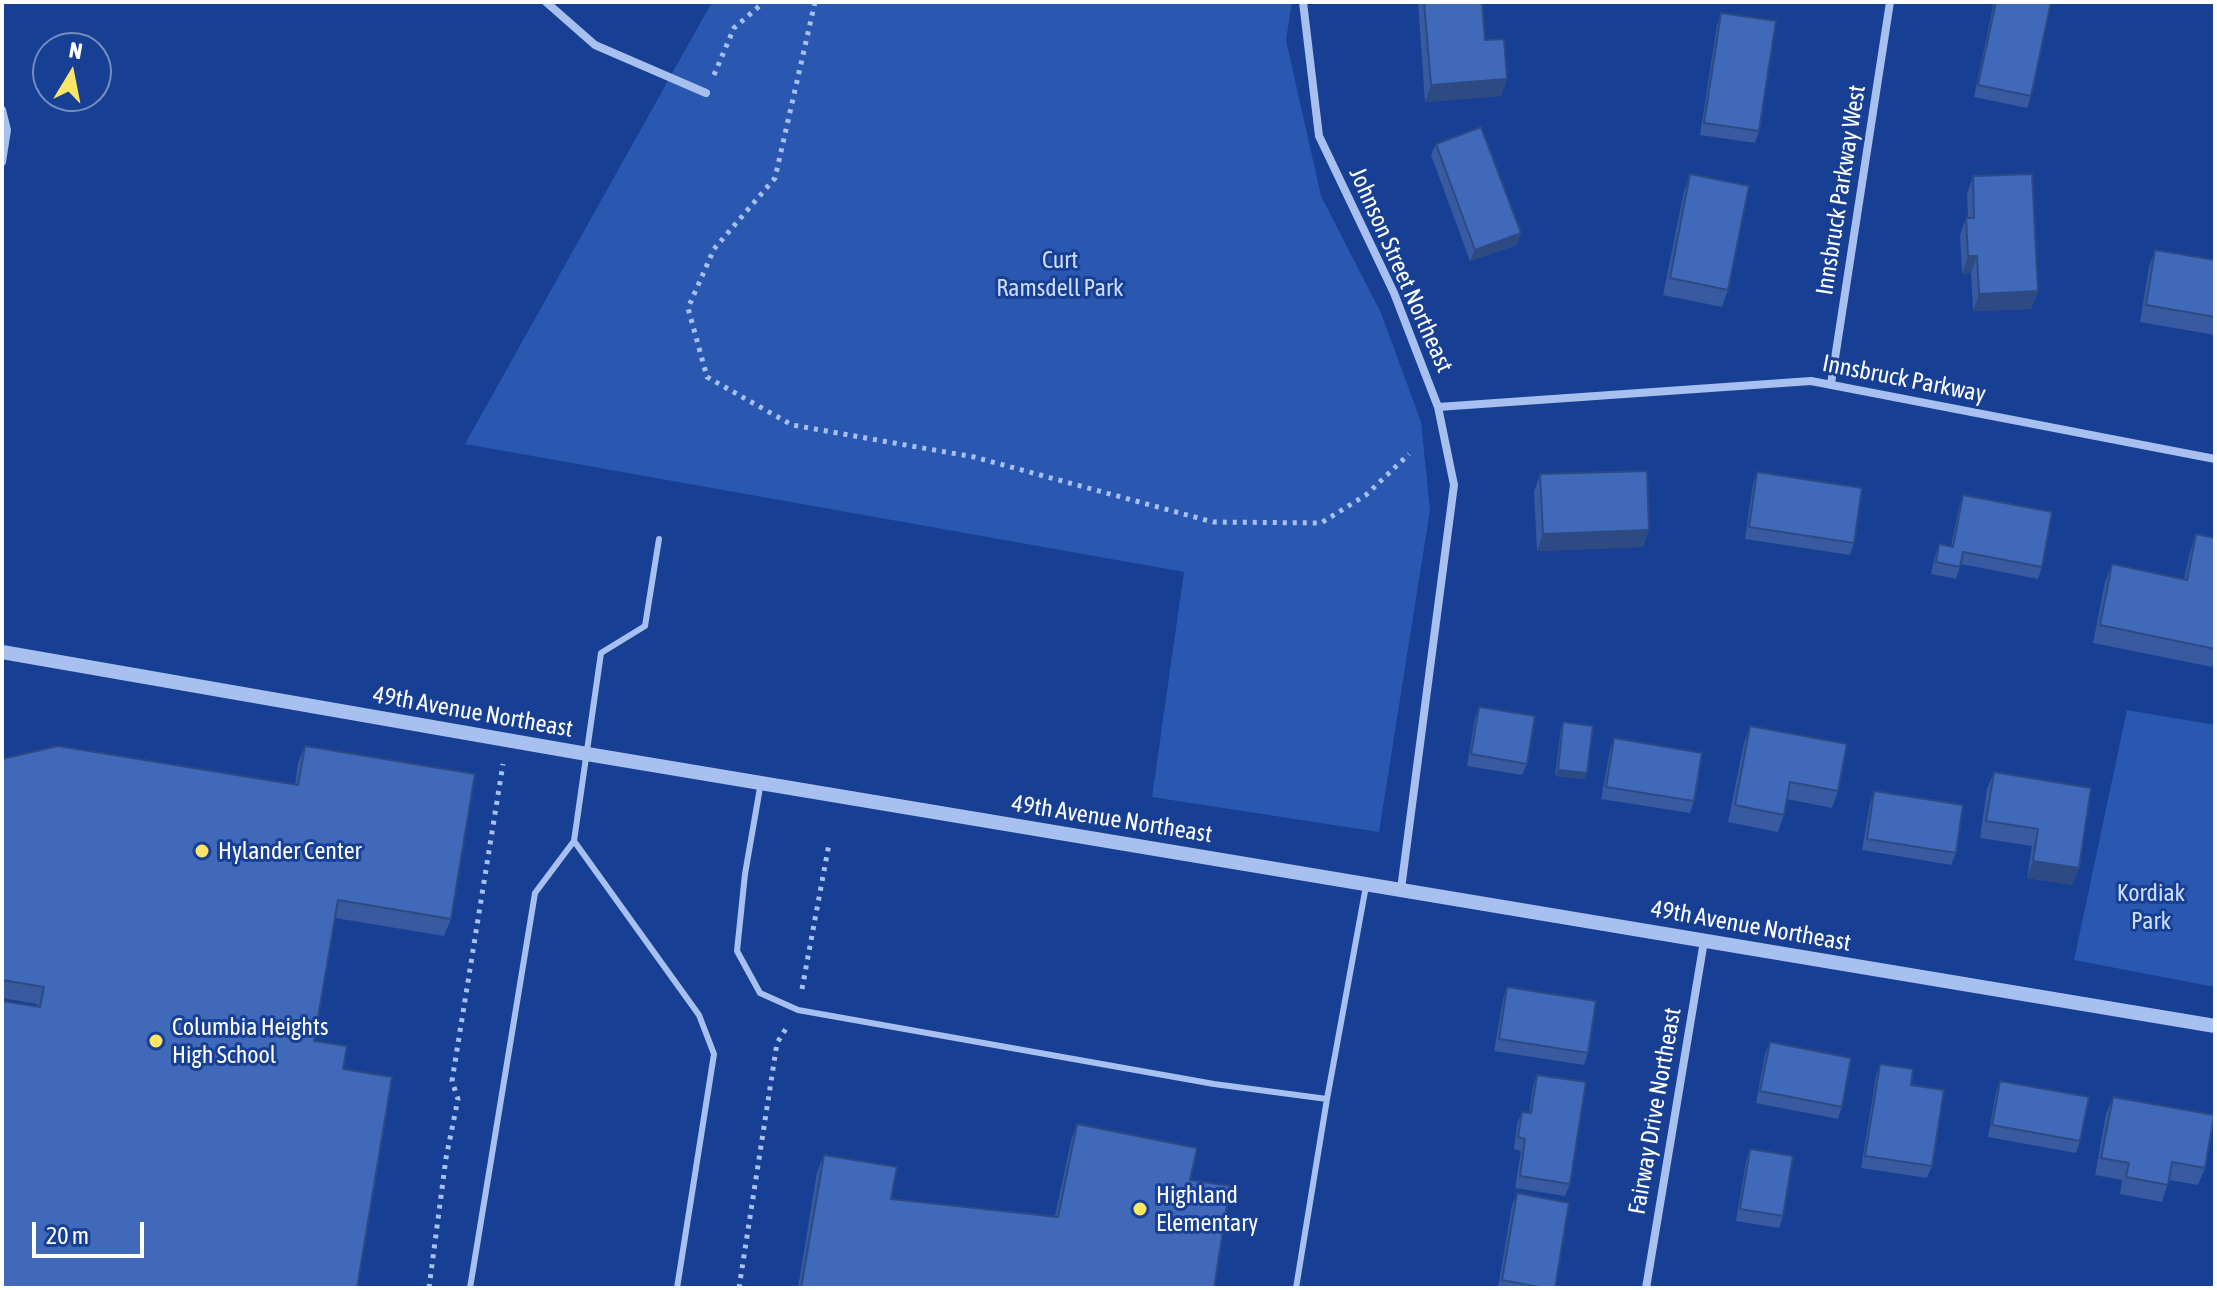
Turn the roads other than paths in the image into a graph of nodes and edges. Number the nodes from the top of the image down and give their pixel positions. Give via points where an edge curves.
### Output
1 (546, 2) edge
2 (1303, 2) edge
3 (1890, 2) edge
4 (706, 93) road end
5 (2, 110) edge
6 (2, 162) edge
7 (1831, 384) junction
8 (1438, 407) junction
9 (2215, 459) edge
10 (659, 539) dead end
11 (2, 652) edge
12 (587, 754) junction
13 (761, 782) junction
14 (574, 841) junction
15 (1366, 884) junction
16 (1401, 889) junction
17 (1704, 941) junction
18 (2215, 1026) edge
19 (1327, 1099) junction
20 (470, 1288) edge
21 (677, 1288) edge
22 (1296, 1288) edge
23 (1646, 1288) edge

1 - 4 street via 595,45
2 - 8 street, Johnson Street Northeast via 1319,136 1394,293
3 - 7 street, Innsbruck Parkway West
5 - 6 street via 7,130
7 - 8 street, Innsbruck Parkway via 1811,381
7 - 9 street, Innsbruck Parkway
8 - 16 street, Johnson Street Northeast via 1454,485
10 - 12 lane via 645,626 601,653
11 - 12 street, 49th Avenue Northeast
12 - 13 street, 49th Avenue Northeast
12 - 14 lane
13 - 15 street, 49th Avenue Northeast
13 - 19 lane via 737,951 760,993 798,1010
14 - 20 lane via 535,893
14 - 21 lane via 699,1015 714,1054
15 - 16 street, 49th Avenue Northeast
15 - 19 lane
16 - 17 street, 49th Avenue Northeast
17 - 18 street, 49th Avenue Northeast
17 - 23 street, Fairway Drive Northeast
19 - 22 lane

